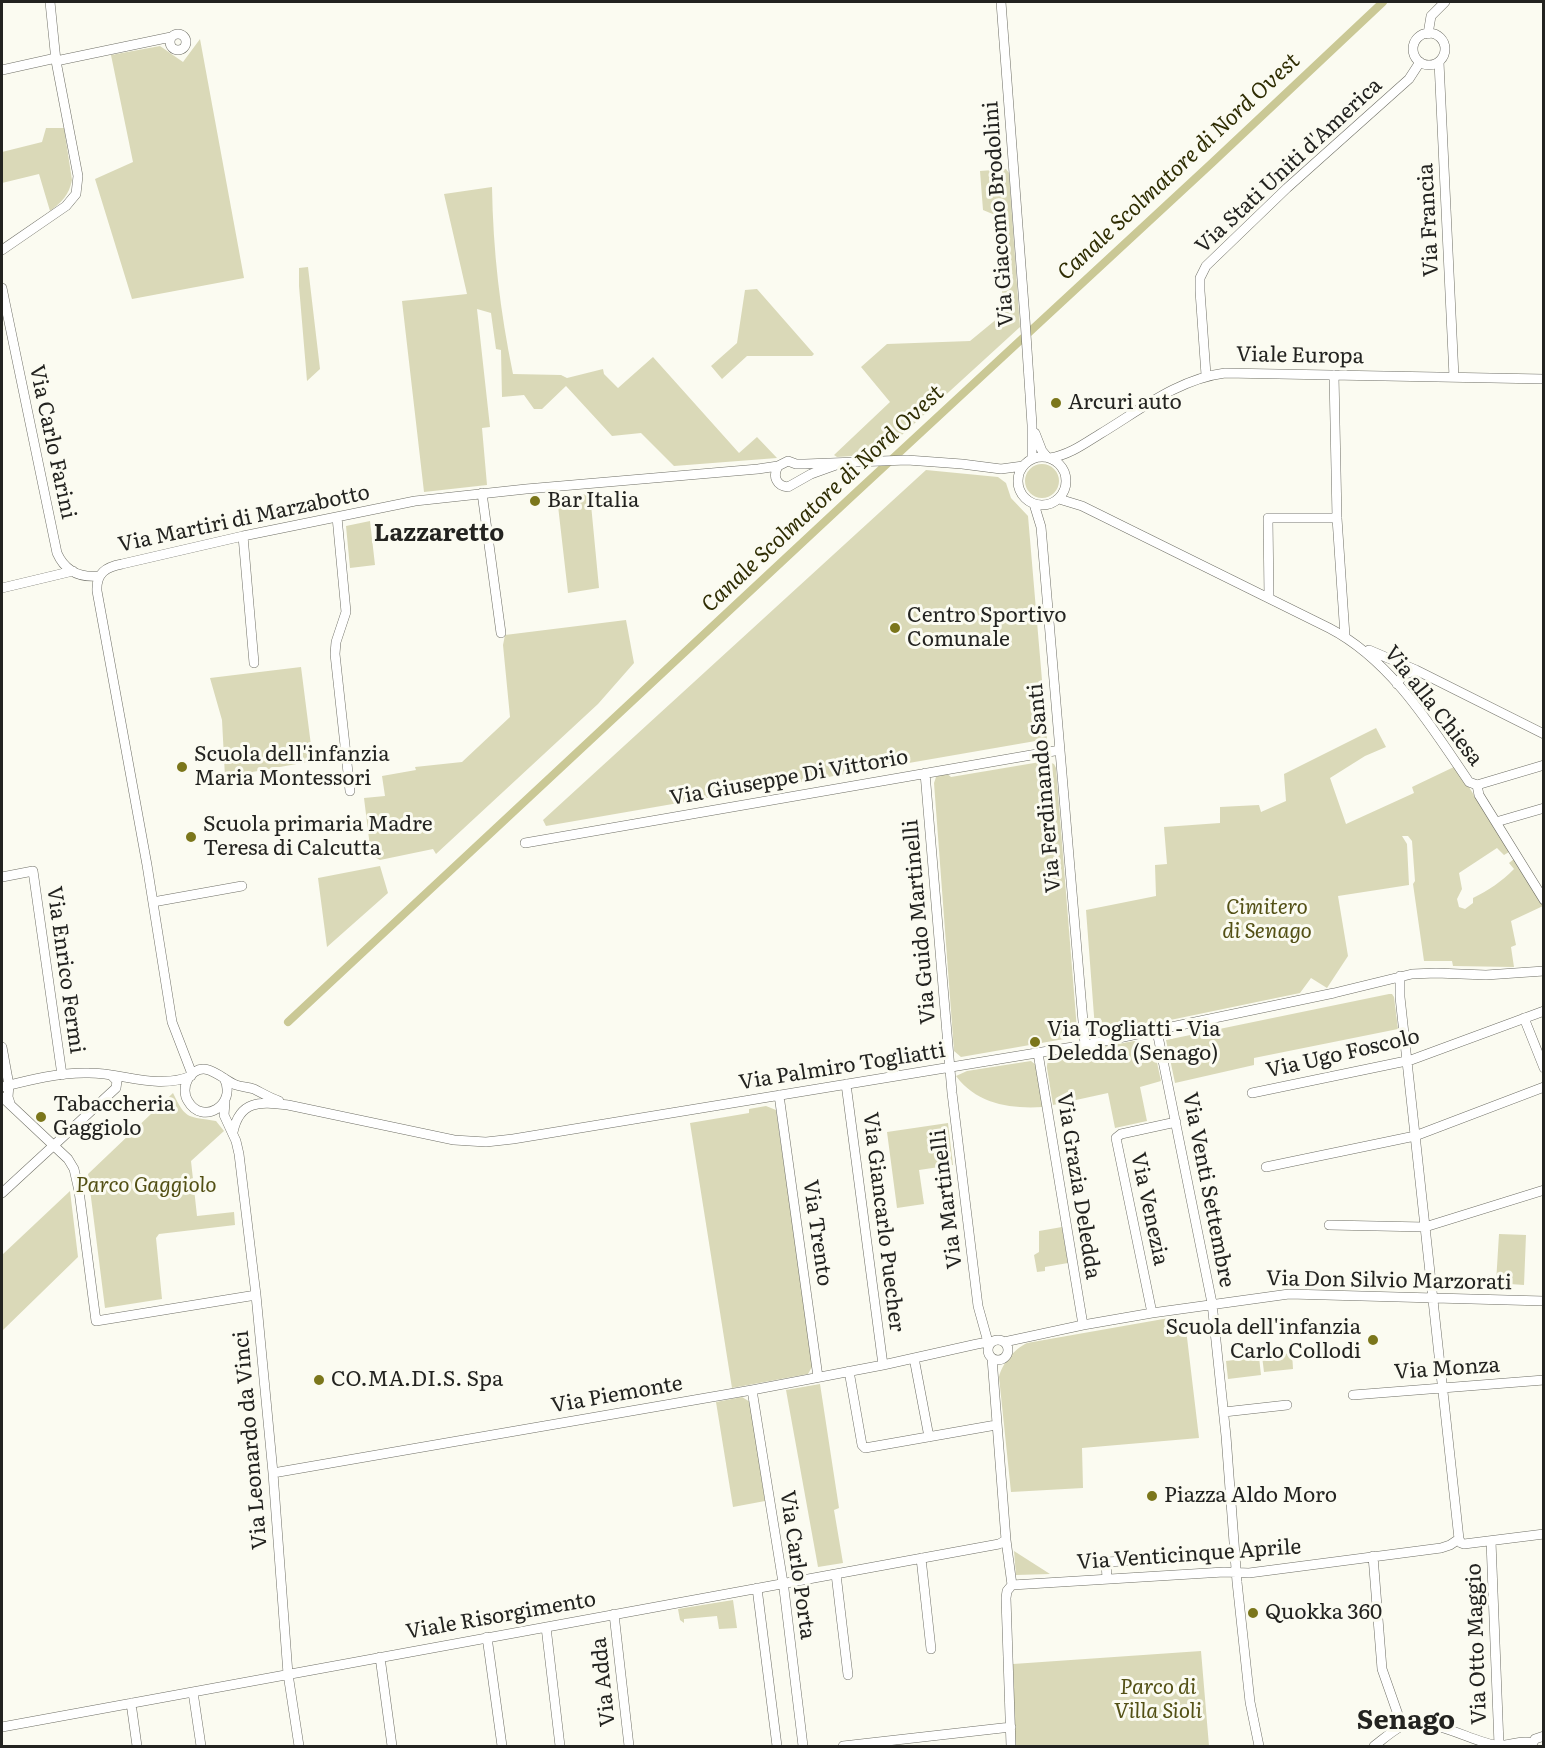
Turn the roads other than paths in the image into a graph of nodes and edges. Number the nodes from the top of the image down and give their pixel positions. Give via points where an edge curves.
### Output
1 (50, 2) edge
2 (1000, 2) edge
3 (1445, 2) edge
4 (1428, 34) junction
5 (171, 41) dead end
6 (56, 60) junction
7 (1420, 62) junction
8 (1439, 62) junction
9 (2, 70) edge
10 (2, 250) edge
11 (2, 288) edge
12 (1206, 375) junction
13 (1334, 375) junction
14 (1454, 377) junction
15 (1544, 379) edge
16 (1032, 424) junction
17 (1076, 449) junction
18 (1048, 457) junction
19 (1032, 459) junction
20 (844, 463) junction
21 (796, 464) junction
22 (1023, 466) junction
23 (1001, 469) junction
24 (776, 471) junction
25 (1065, 471) junction
26 (799, 480) junction
27 (1017, 482) junction
28 (1066, 488) junction
29 (482, 493) junction
30 (1059, 499) junction
31 (1034, 504) junction
32 (1049, 505) junction
33 (1082, 506) junction
34 (337, 517) junction
35 (1337, 518) junction
36 (1041, 527) junction
37 (243, 536) junction
38 (73, 571) junction
39 (99, 576) junction
40 (2, 588) edge
41 (1269, 598) junction
42 (501, 633) dead end
43 (1345, 636) junction
44 (1361, 647) junction
45 (254, 663) dead end
46 (1416, 670) junction
47 (1397, 684) junction
48 (1544, 734) edge
49 (1060, 750) junction
50 (1543, 764) edge
51 (925, 773) junction
52 (1477, 785) junction
53 (350, 790) dead end
54 (1544, 808) edge
55 (1496, 822) junction
56 (525, 843) dead end
57 (2, 877) edge
58 (242, 886) dead end
59 (1544, 900) edge
60 (153, 902) junction
61 (1540, 971) edge
62 (1400, 976) junction
63 (1386, 981) junction
64 (1400, 997) junction
65 (1544, 1011) edge
66 (1524, 1018) junction
67 (1157, 1031) junction
68 (1086, 1045) junction
69 (2, 1047) edge
70 (184, 1052) junction
71 (1038, 1053) junction
72 (1407, 1061) junction
73 (950, 1067) junction
74 (1544, 1068) edge
75 (207, 1069) junction
76 (62, 1075) junction
77 (111, 1075) junction
78 (191, 1075) junction
79 (224, 1078) junction
80 (136, 1079) junction
81 (163, 1082) junction
82 (846, 1084) junction
83 (5, 1086) edge
84 (242, 1087) junction
85 (1544, 1087) edge
86 (116, 1088) junction
87 (1252, 1093) dead end
88 (185, 1095) junction
89 (779, 1095) junction
90 (2, 1097) edge
91 (226, 1099) junction
92 (10, 1103) junction
93 (288, 1105) junction
94 (209, 1112) junction
95 (227, 1122) junction
96 (1176, 1122) junction
97 (233, 1132) junction
98 (1415, 1136) junction
99 (53, 1144) junction
100 (1266, 1167) dead end
101 (1544, 1190) edge
102 (2, 1193) edge
103 (1329, 1225) dead end
104 (1425, 1227) junction
105 (256, 1295) junction
106 (1432, 1298) junction
107 (1544, 1301) edge
108 (1212, 1304) junction
109 (1152, 1313) junction
110 (1083, 1325) junction
111 (982, 1326) junction
112 (997, 1343) junction
113 (969, 1346) junction
114 (914, 1358) junction
115 (994, 1358) junction
116 (883, 1365) junction
117 (849, 1371) junction
118 (818, 1377) junction
119 (1544, 1380) edge
120 (1442, 1387) junction
121 (752, 1390) junction
122 (1353, 1395) dead end
123 (1287, 1405) dead end
124 (1224, 1412) junction
125 (996, 1425) junction
126 (928, 1437) junction
127 (273, 1473) junction
128 (1544, 1534) edge
129 (1459, 1539) junction
130 (1006, 1540) junction
131 (1491, 1541) junction
132 (1236, 1555) junction
133 (1373, 1556) junction
134 (921, 1558) junction
135 (1236, 1572) junction
136 (836, 1574) junction
137 (1107, 1579) junction
138 (783, 1584) junction
139 (1011, 1585) junction
140 (757, 1588) junction
141 (614, 1614) junction
142 (546, 1627) junction
143 (487, 1637) junction
144 (931, 1649) dead end
145 (380, 1657) junction
146 (288, 1674) junction
147 (848, 1675) dead end
148 (193, 1692) junction
149 (131, 1703) junction
150 (2, 1726) edge
151 (1402, 1726) junction
152 (1011, 1727) junction
153 (1544, 1736) edge
154 (879, 1745) edge
155 (1500, 1745) edge
156 (1532, 1745) edge
157 (137, 1746) edge
158 (201, 1746) edge
159 (298, 1746) edge
160 (392, 1746) edge
161 (502, 1746) edge
162 (560, 1746) edge
163 (629, 1746) edge
164 (777, 1746) edge
165 (803, 1746) edge
166 (843, 1746) edge
167 (1011, 1746) edge
168 (1259, 1746) edge
169 (1374, 1746) edge

1 - 6 street
2 - 16 street, Via Giacomo Brodolini
3 - 4 street via 1431,16
4 - 7 street via 1419,37 1414,45 1414,55
4 - 8 street via 1438,36 1444,45
5 - 6 street via 152,41
6 - 9 street
6 - 10 street via 78,189 66,206
7 - 8 street
7 - 12 street, Via Stati Uniti d'America via 1409,79 1206,266 1200,278 1200,291
8 - 14 street, Via Francia
11 - 38 street, Via Carlo Farini via 55,546 60,559
12 - 13 street, Viale Europa
12 - 17 street, Viale Europa via 1180,386
13 - 14 street, Viale Europa
13 - 35 street
14 - 15 street, Viale Europa
16 - 18 street, Via Giacomo Brodolini
16 - 19 street, Via Giacomo Brodolini
17 - 18 street, Viale Europa
17 - 25 street
18 - 19 street
18 - 25 street
19 - 22 street
20 - 21 street
20 - 23 street via 907,460
20 - 26 street
21 - 24 street via 784,462
21 - 26 street
22 - 23 street
22 - 27 street
23 - 27 street
24 - 26 street via 778,482 786,487
24 - 29 street, Via Martiri di Marzabotto via 758,469
25 - 28 street
27 - 31 street via 1022,496
28 - 30 street
28 - 33 street, Via alla Chiesa
29 - 34 street, Via Martiri di Marzabotto via 415,501
29 - 42 street
30 - 32 street
30 - 33 street, Via alla Chiesa
31 - 32 street
31 - 36 street, Via Ferdinando Santi
32 - 36 street, Via Ferdinando Santi
33 - 41 street, Via alla Chiesa
34 - 37 street, Via Martiri di Marzabotto
34 - 53 street via 346,605 335,654
35 - 41 street via 1268,518
35 - 43 street
36 - 49 street, Via Ferdinando Santi
37 - 39 street, Via Martiri di Marzabotto via 115,565
37 - 45 street
38 - 39 street
38 - 40 street
39 - 60 street, Via Martiri di Marzabotto via 97,591
41 - 43 street, Via alla Chiesa
43 - 44 street, Via alla Chiesa
44 - 46 street
44 - 47 street, Via alla Chiesa
46 - 47 street via 1403,675
46 - 48 street
47 - 52 street, Via alla Chiesa via 1469,782
49 - 51 street, Via Giuseppe Di Vittorio
49 - 68 street, Via Ferdinando Santi
50 - 52 street
51 - 56 street, Via Giuseppe Di Vittorio
51 - 73 street, Via Guido Martinelli
52 - 55 street, Via alla Chiesa
54 - 55 street
55 - 59 street, Via alla Chiesa
57 - 76 street, Via Enrico Fermi via 33,871
58 - 60 street
60 - 70 street, Via Martiri di Marzabotto via 172,1022
61 - 62 street, Via Palmiro Togliatti
62 - 63 street, Via Palmiro Togliatti
62 - 64 street
63 - 64 street
63 - 67 street, Via Palmiro Togliatti
64 - 72 street
65 - 66 street, Via Ugo Foscolo
66 - 72 street, Via Ugo Foscolo
66 - 74 street
67 - 68 street, Via Palmiro Togliatti
67 - 96 street, Via Venti Settembre
68 - 71 street, Via Palmiro Togliatti
69 - 83 street
70 - 75 street
70 - 78 street, Via Martiri di Marzabotto
71 - 73 street, Via Palmiro Togliatti
71 - 110 street, Via Grazia Deledda
72 - 87 street, Via Ugo Foscolo
72 - 98 street
73 - 82 street, Via Palmiro Togliatti
73 - 111 street, Via Martinelli
75 - 78 street
75 - 79 street
76 - 77 street
76 - 83 street
77 - 80 street
77 - 86 street via 117,1081
78 - 81 street
78 - 88 street
79 - 84 street, Via Palmiro Togliatti
79 - 91 street
80 - 81 street
80 - 86 street
81 - 88 street
82 - 89 street, Via Palmiro Togliatti
82 - 116 street, Via Giancarlo Puecher
83 - 92 street
84 - 91 street
84 - 93 street, Via Palmiro Togliatti
85 - 98 street
86 - 99 street
88 - 94 street via 194,1108
89 - 93 street, Via Palmiro Togliatti via 486,1142 432,1136
89 - 118 street, Via Trento
90 - 92 street
91 - 94 street
91 - 95 street, Via Leonardo da Vinci via 223,1109
92 - 99 street
93 - 97 street, Via Palmiro Togliatti via 260,1103 244,1109
94 - 95 street, Via Leonardo da Vinci
95 - 97 street, Via Leonardo da Vinci
96 - 108 street, Via Venti Settembre
96 - 109 street, Via Venezia via 1116,1138
97 - 105 street, Via Leonardo da Vinci
98 - 100 street
98 - 104 street
99 - 102 street
99 - 105 street via 71,1164 78,1183 96,1322
101 - 104 street
103 - 104 street
104 - 106 street
105 - 127 street, Via Leonardo da Vinci
106 - 107 street, Via Don Silvio Marzorati
106 - 108 street, Via Don Silvio Marzorati via 1289,1294
106 - 120 street
108 - 109 street, Via Don Silvio Marzorati
108 - 124 street, Via Venti Settembre
109 - 110 street, Via Don Silvio Marzorati
110 - 112 street, Via Don Silvio Marzorati
111 - 112 street
111 - 113 street via 979,1337
112 - 113 street, Via Piemonte
112 - 115 street via 988,1350
112 - 115 street via 1006,1356
113 - 114 street, Via Piemonte
113 - 115 street
114 - 116 street, Via Piemonte
114 - 126 street
115 - 125 street
116 - 117 street, Via Piemonte
117 - 118 street, Via Piemonte
117 - 126 street via 865,1448
118 - 121 street, Via Piemonte
119 - 120 street, Via Monza
120 - 122 street, Via Monza
120 - 129 street
121 - 127 street, Via Piemonte
121 - 138 street, Via Carlo Porta
123 - 124 street
124 - 132 street, Via Venti Settembre
125 - 126 street
125 - 130 street
127 - 146 street, Via Leonardo da Vinci
128 - 131 street, Via Venticinque Aprile
129 - 131 street, Via Venticinque Aprile via 1464,1544
129 - 133 street, Via Venticinque Aprile via 1441,1548
130 - 134 street, Viale Risorgimento
130 - 139 street
131 - 155 street, Via Otto Maggio
132 - 135 street, Via Venti Settembre
132 - 137 street via 1106,1562
133 - 135 street, Via Venticinque Aprile
133 - 151 street via 1382,1669
134 - 136 street, Viale Risorgimento
134 - 144 street
135 - 137 street, Via Venticinque Aprile
135 - 168 street, Via Venti Settembre via 1250,1702
136 - 138 street, Viale Risorgimento
136 - 147 street
137 - 139 street, Via Venticinque Aprile
138 - 140 street, Viale Risorgimento
138 - 165 street, Via Carlo Porta
139 - 152 street via 1006,1598
140 - 141 street, Viale Risorgimento
140 - 164 street
141 - 142 street, Viale Risorgimento
141 - 163 street, Via Adda
142 - 143 street, Viale Risorgimento
142 - 162 street
143 - 145 street, Viale Risorgimento
143 - 161 street
145 - 146 street, Viale Risorgimento
145 - 160 street
146 - 148 street, Viale Risorgimento
146 - 159 street, Via Leonardo da Vinci
148 - 149 street, Viale Risorgimento
148 - 158 street
149 - 150 street, Viale Risorgimento
149 - 157 street
151 - 155 street via 1438,1726
151 - 169 street
152 - 154 street via 892,1739
152 - 167 street
153 - 156 street
154 - 166 street
155 - 156 street via 1522,1741

